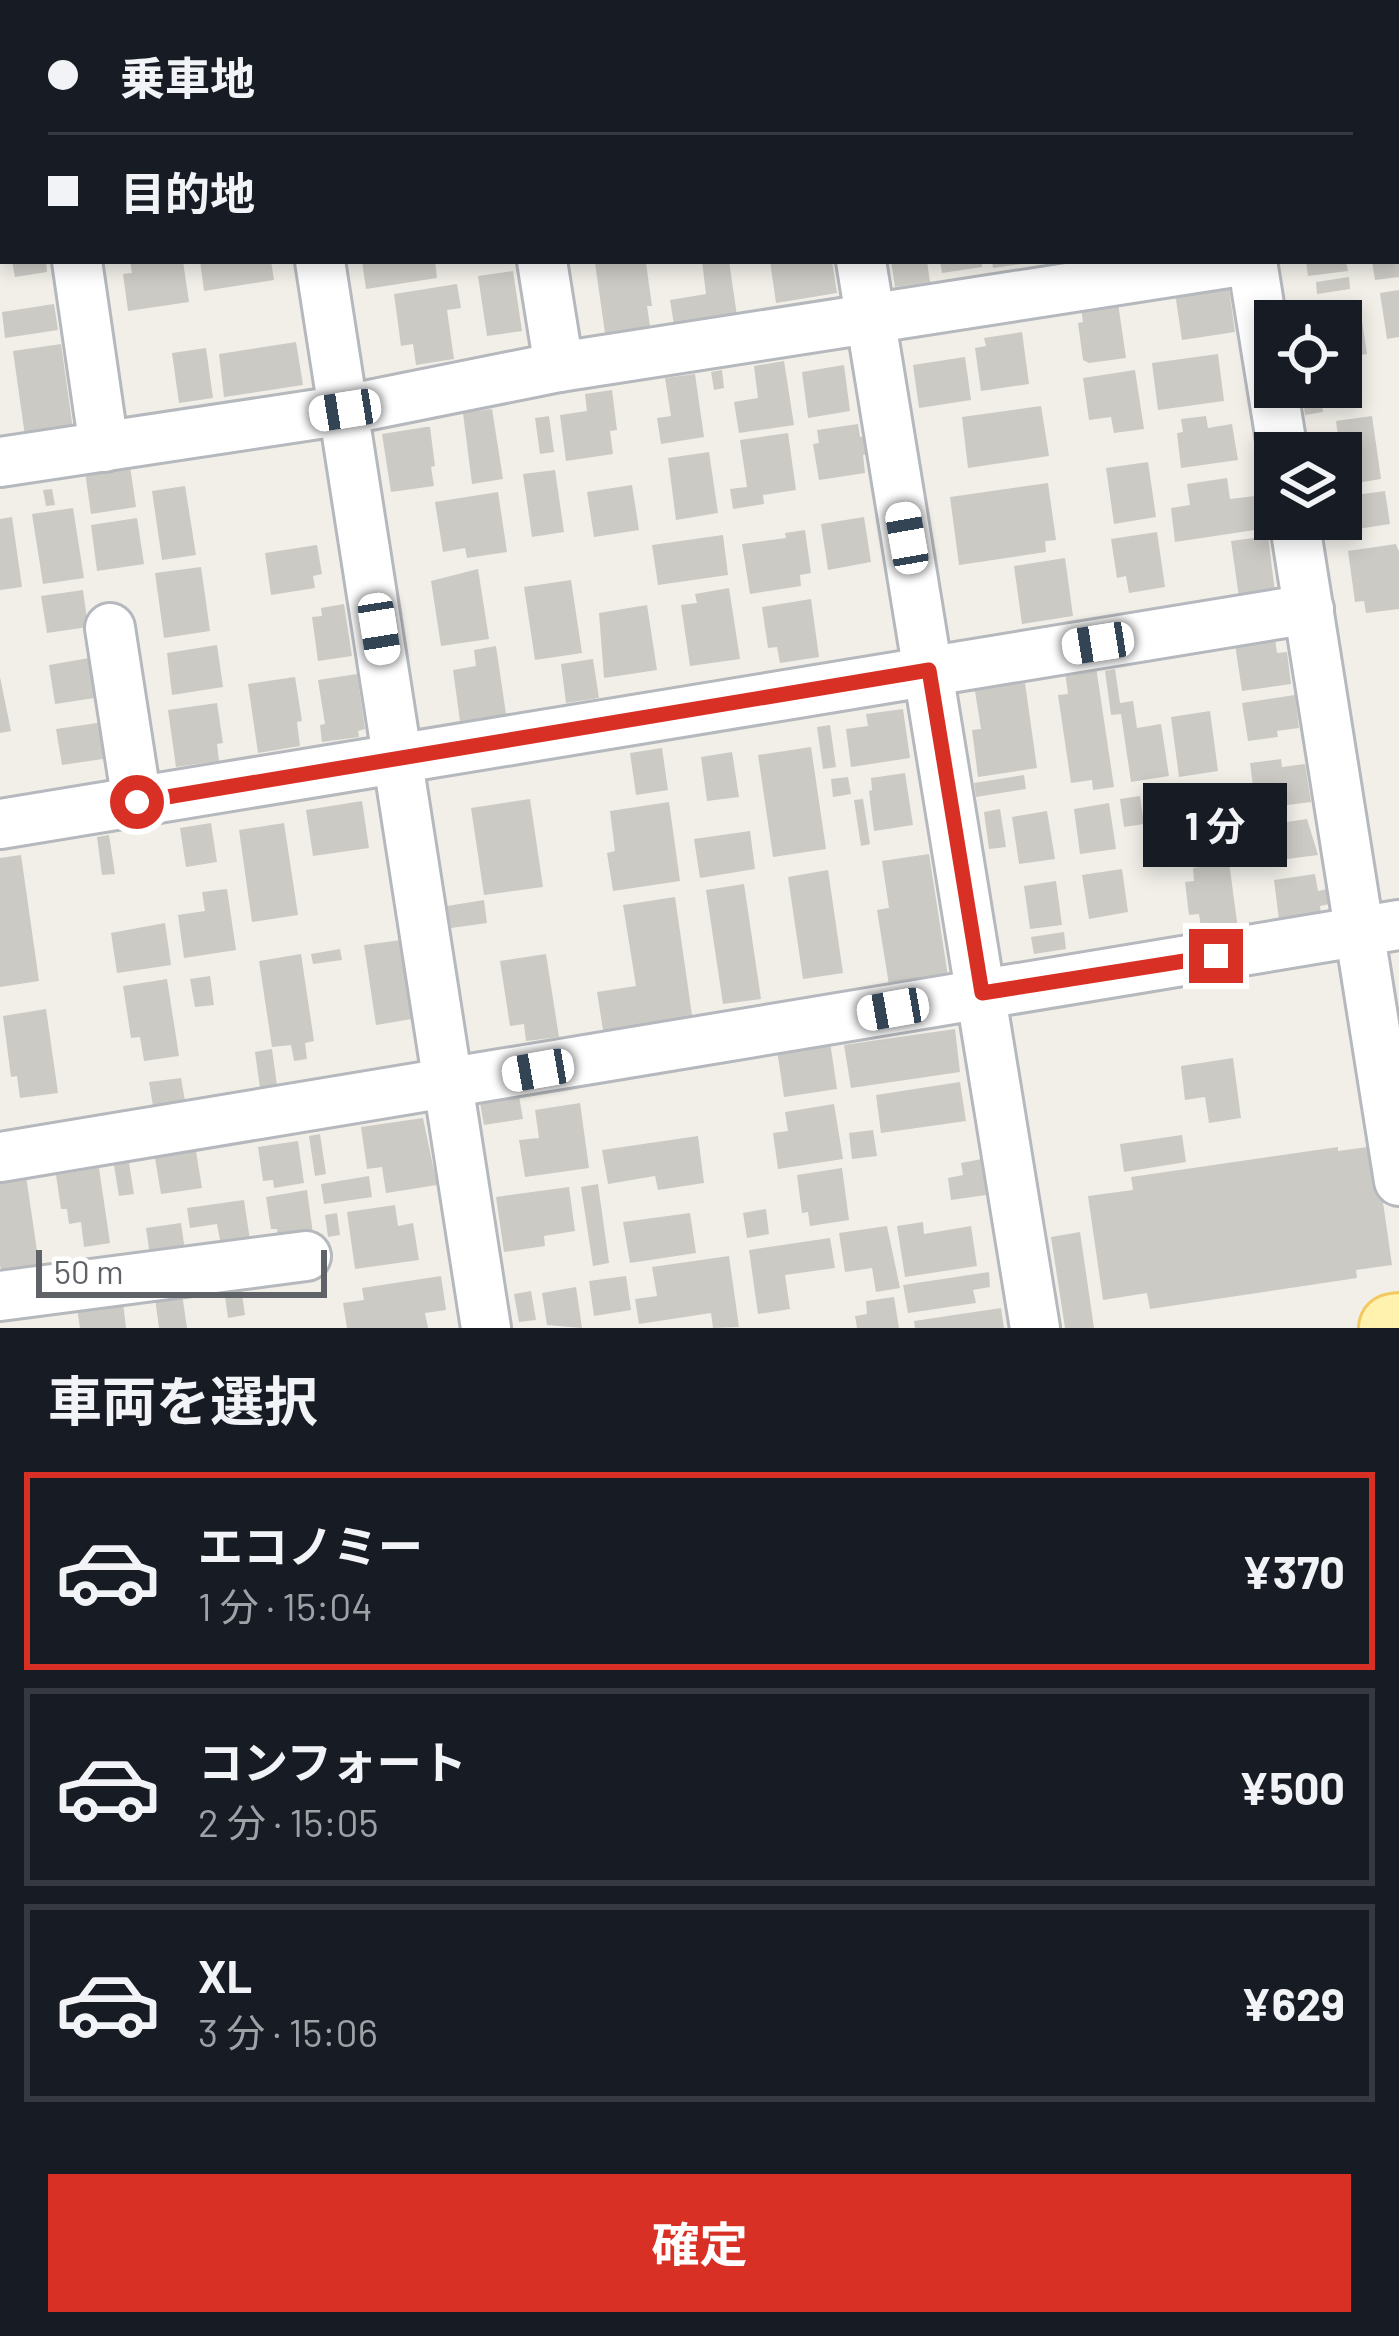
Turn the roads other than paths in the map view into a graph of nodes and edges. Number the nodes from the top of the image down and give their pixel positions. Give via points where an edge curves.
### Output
1 (77, 264) edge
2 (321, 264) edge
3 (542, 264) edge
4 (861, 264) edge
5 (1222, 264) edge
6 (1252, 264) edge
7 (870, 319) junction
8 (559, 367) junction
9 (345, 410) junction
10 (1280, 432) edge
11 (104, 447) junction
12 (0, 462) edge
13 (1298, 540) edge
14 (1309, 609) junction
15 (110, 628) dead end
16 (929, 670) junction
17 (399, 761) junction
18 (137, 802) junction
19 (0, 824) edge
20 (1378, 929) edge
21 (982, 993) junction
22 (449, 1085) junction
23 (0, 1156) edge
24 (1399, 1181) edge
25 (306, 1256) dead end
26 (0, 1296) edge
27 (486, 1328) edge
28 (1035, 1328) edge

1 - 11 street
2 - 9 street
3 - 8 street
4 - 7 street
5 - 7 street
6 - 10 street
7 - 8 street
7 - 16 street
8 - 9 street
9 - 11 street
9 - 17 street
11 - 12 street
13 - 14 street
14 - 16 street
14 - 20 street
15 - 18 street
16 - 17 street
16 - 21 street
17 - 18 street
17 - 22 street
18 - 19 street
20 - 21 street
20 - 24 street
21 - 22 street
21 - 28 street
22 - 23 street
22 - 27 street
25 - 26 street

